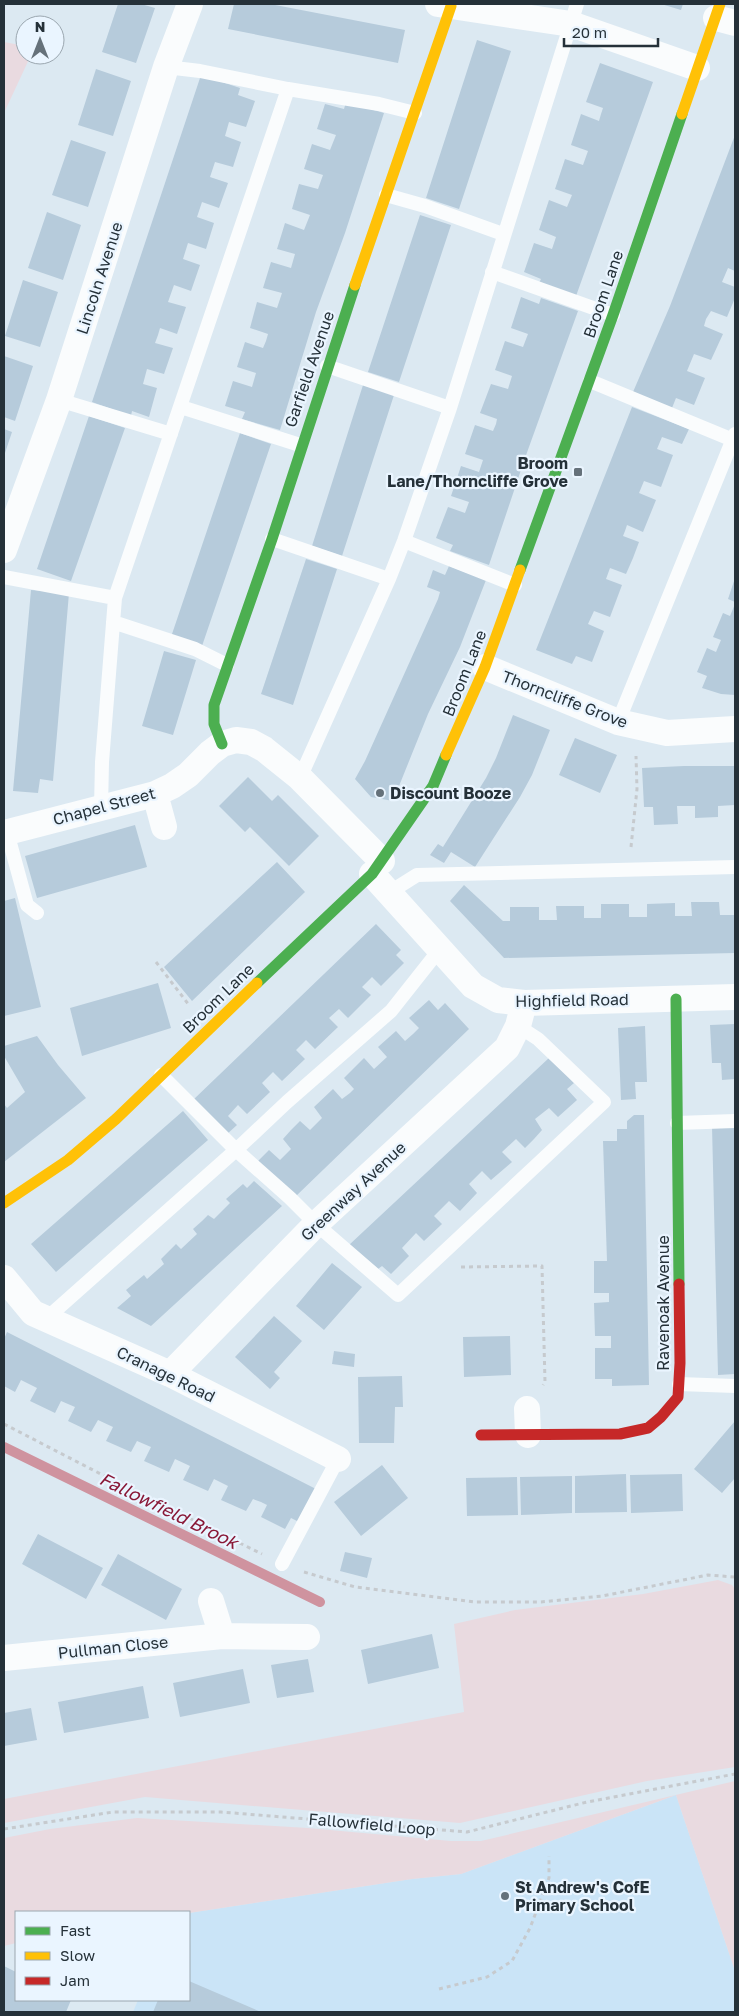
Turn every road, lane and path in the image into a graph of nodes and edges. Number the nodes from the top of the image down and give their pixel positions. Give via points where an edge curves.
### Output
1 (190, 4) edge
2 (445, 5) edge
3 (574, 14) edge
4 (724, 15) edge
5 (166, 67) junction
6 (697, 68) junction
7 (288, 89) junction
8 (415, 113) junction
9 (386, 195) junction
10 (503, 234) junction
11 (492, 272) junction
12 (613, 315) junction
13 (327, 366) junction
14 (590, 381) junction
15 (59, 400) junction
16 (181, 407) junction
17 (450, 408) junction
18 (171, 434) junction
19 (734, 437) edge
20 (300, 446) junction
21 (272, 539) junction
22 (404, 541) junction
23 (4, 550) edge
24 (4, 577) edge
25 (389, 579) junction
26 (515, 585) junction
27 (115, 598) junction
28 (113, 622) junction
29 (227, 665) junction
30 (485, 668) junction
31 (627, 724) junction
32 (735, 729) edge
33 (222, 744) junction
34 (300, 778) junction
35 (155, 794) junction
36 (101, 808) junction
37 (164, 826) dead end
38 (5, 833) edge
39 (735, 867) edge
40 (629, 870) junction
41 (381, 876) junction
42 (37, 913) dead end
43 (440, 949) junction
44 (156, 962) dead end
45 (735, 997) edge
46 (676, 999) junction
47 (191, 1008) dead end
48 (521, 1015) junction
49 (161, 1075) junction
50 (735, 1122) edge
51 (677, 1123) junction
52 (236, 1150) junction
53 (4, 1203) edge
54 (316, 1224) junction
55 (434, 1260) junction
56 (4, 1278) edge
57 (48, 1318) junction
58 (170, 1374) junction
59 (679, 1384) junction
60 (735, 1386) edge
61 (527, 1408) joint
62 (4, 1424) edge
63 (481, 1435) dead end
64 (528, 1435) junction
65 (338, 1459) joint
66 (282, 1564) junction
67 (735, 1579) edge
68 (211, 1601) dead end
69 (222, 1636) junction
70 (307, 1637) dead end
71 (4, 1658) edge
72 (735, 1774) edge
73 (4, 1828) edge
74 (550, 1856) dead end
75 (438, 1989) dead end

1 - 5 street, Lincoln Avenue
2 - 3 street
2 - 8 main road, Garfield Avenue
3 - 6 street
3 - 10 lane
4 - 6 main road, Broom Lane
5 - 7 lane
5 - 15 street, Lincoln Avenue
6 - 12 main road, Broom Lane
7 - 8 lane
7 - 16 lane
8 - 9 main road, Garfield Avenue
9 - 10 lane
9 - 13 main road, Garfield Avenue
10 - 11 lane
11 - 12 lane
11 - 17 lane
12 - 14 main road, Broom Lane
13 - 17 lane
13 - 20 main road, Garfield Avenue
14 - 19 lane
14 - 26 main road, Broom Lane
15 - 18 lane
15 - 23 street, Lincoln Avenue
16 - 18 lane
16 - 20 lane
17 - 22 lane
18 - 27 lane
19 - 31 lane
20 - 21 main road, Garfield Avenue
21 - 25 lane
21 - 29 main road, Garfield Avenue
22 - 25 lane
22 - 26 lane
24 - 27 lane
25 - 34 lane
26 - 30 main road, Broom Lane
27 - 28 lane
28 - 29 lane via 195,649
28 - 36 lane
29 - 33 main road, Garfield Avenue via 214,705 214,724
30 - 31 street, Thorncliffe Grove
30 - 41 main road, Broom Lane via 433,786
31 - 32 street, Thorncliffe Grove via 667,733
31 - 40 path via 638,789
33 - 34 street via 236,740 250,742
33 - 35 street, Chapel Street via 172,786
34 - 41 street
35 - 36 street, Chapel Street
35 - 37 street
36 - 38 street, Chapel Street
38 - 42 lane via 27,905
39 - 40 lane
40 - 41 lane
41 - 43 street, Highfield Road
41 - 49 main road, Broom Lane
43 - 48 street, Highfield Road via 473,986
43 - 52 lane via 391,1011
44 - 47 path
45 - 46 street, Highfield Road
46 - 48 street, Highfield Road
46 - 51 main road, Ravenoak Avenue
48 - 54 street, Greenway Avenue via 506,1048
48 - 55 lane via 538,1039 604,1102
49 - 52 lane
49 - 53 main road, Broom Lane via 68,1160
50 - 51 lane
51 - 59 main road, Ravenoak Avenue
52 - 54 lane
52 - 57 lane
54 - 55 lane via 398,1295
54 - 58 street, Greenway Avenue
55 - 61 path via 452,1267 542,1266 545,1382
56 - 57 street, Cranage Road via 33,1313
57 - 58 street, Cranage Road
58 - 65 street, Cranage Road
59 - 60 lane
59 - 64 main road, Ravenoak Avenue via 678,1397 648,1428 620,1434
61 - 64 street
62 - 66 path
63 - 64 main road, Ravenoak Avenue
65 - 66 lane
66 - 67 path via 356,1588 476,1602 541,1602 602,1596 708,1575
68 - 69 street
69 - 70 street, Pullman Close
69 - 71 street, Pullman Close
72 - 73 path, Fallowfield Loop via 587,1802 467,1832 221,1812 113,1812
74 - 75 path via 548,1878 530,1928 512,1961 487,1977

